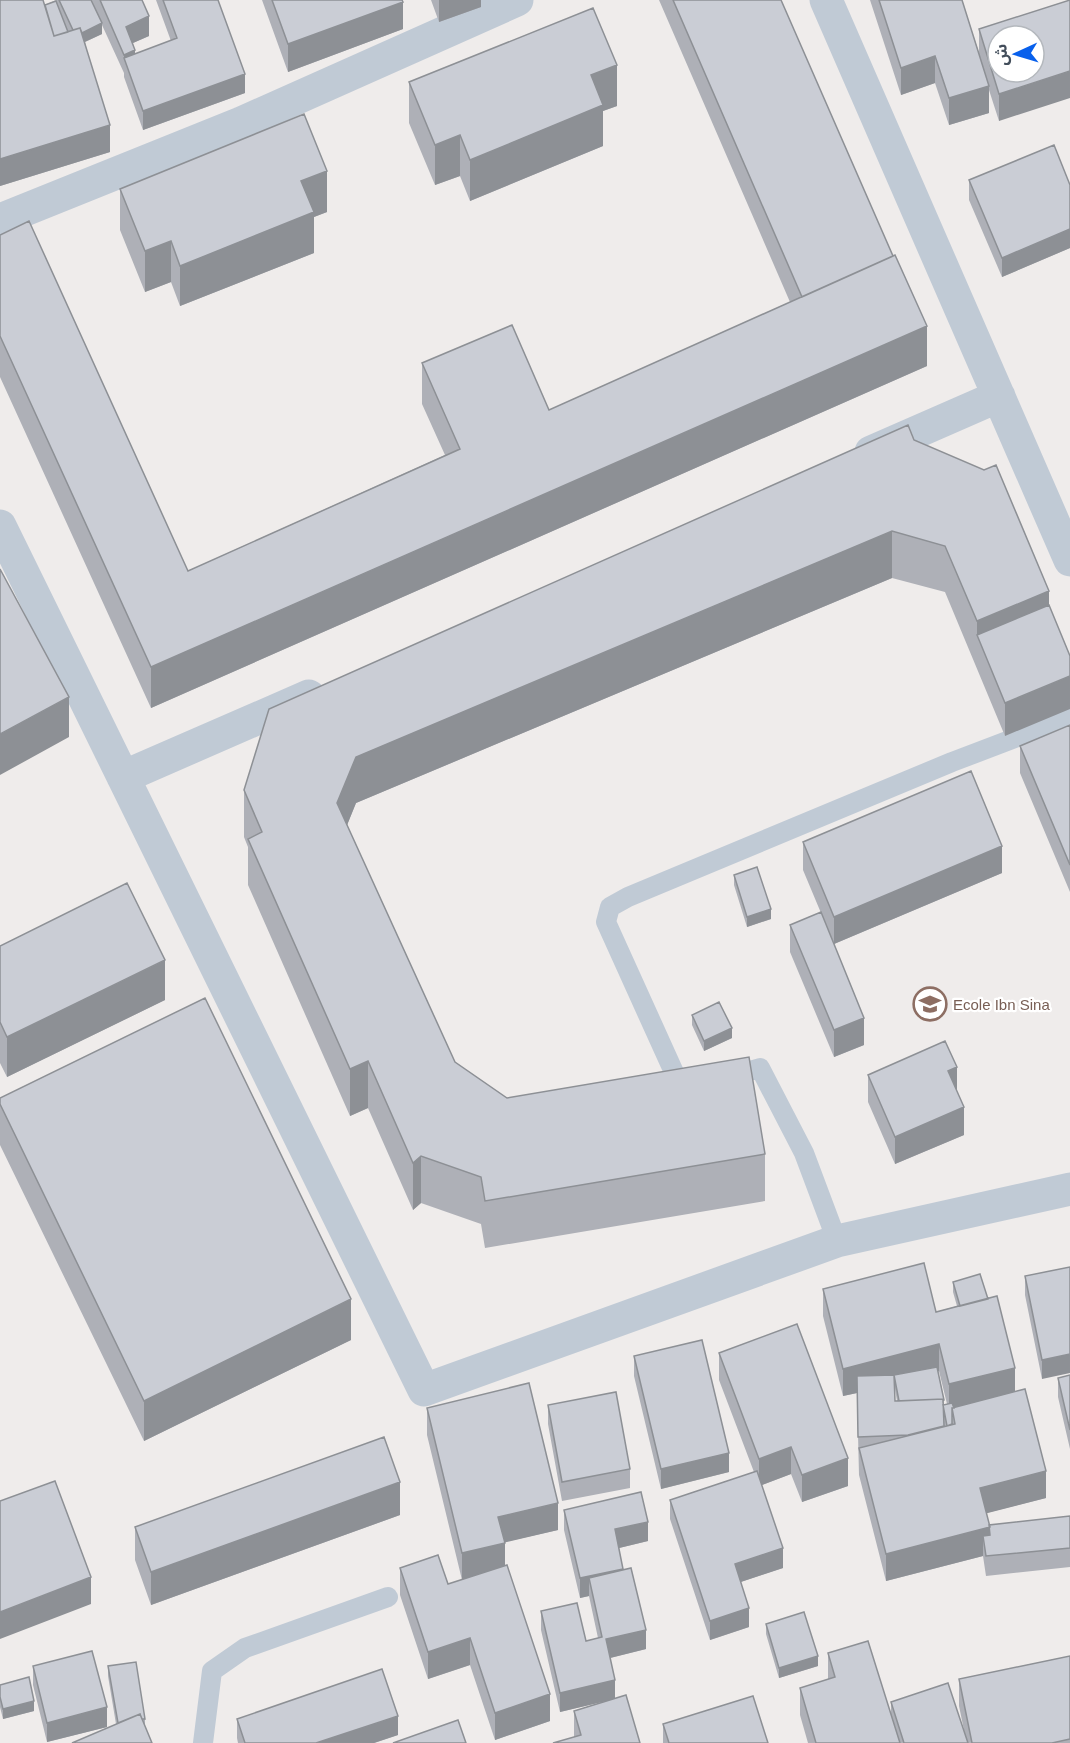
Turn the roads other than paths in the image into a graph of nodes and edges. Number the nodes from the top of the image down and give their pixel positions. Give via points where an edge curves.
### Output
1 (517, 0) edge
2 (826, 0) edge
3 (0, 220) edge
4 (999, 396) junction
5 (845, 463) edge
6 (0, 526) edge
7 (1070, 561) edge
8 (331, 687) edge
9 (1070, 717) edge
10 (123, 777) junction
11 (1070, 1189) edge
12 (837, 1241) junction
13 (388, 1597) dead end
14 (203, 1743) edge

1 - 3 street via 241,123
2 - 4 street
4 - 5 street
4 - 7 street
6 - 10 street
8 - 10 street
9 - 12 lane via 952,762 610,907 606,922 682,1090 760,1068 804,1153
10 - 12 street via 424,1390
11 - 12 street
13 - 14 lane via 245,1648 212,1671

